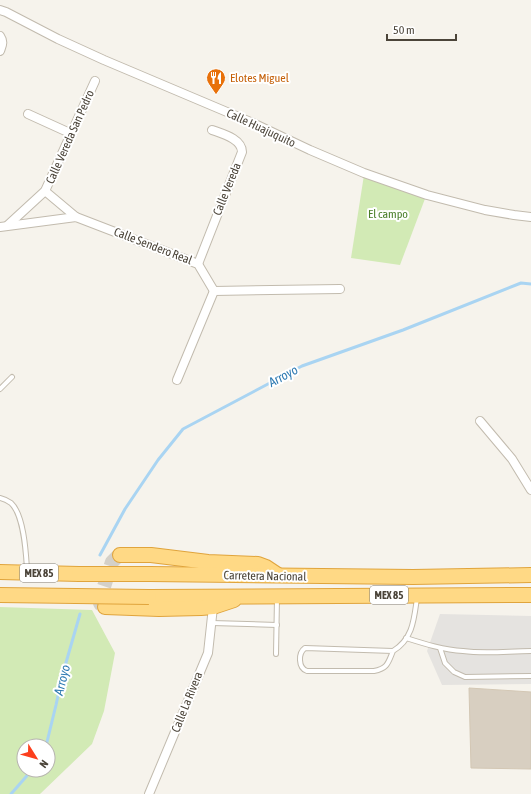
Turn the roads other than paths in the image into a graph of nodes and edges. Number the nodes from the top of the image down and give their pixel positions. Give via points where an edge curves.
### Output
1 (0, 10) edge
2 (0, 36) edge
3 (0, 52) edge
4 (95, 81) dead end
5 (28, 114) dead end
6 (212, 130) dead end
7 (72, 134) junction
8 (45, 191) junction
9 (76, 217) junction
10 (531, 217) edge
11 (4, 226) edge
12 (198, 264) junction
13 (340, 290) dead end
14 (214, 291) junction
15 (12, 377) dead end
16 (176, 380) dead end
17 (0, 389) edge
18 (480, 421) dead end
19 (531, 490) edge
20 (0, 498) edge
21 (120, 555) dead end
22 (0, 572) edge
23 (27, 573) junction
24 (531, 575) edge
25 (280, 576) junction
26 (0, 595) edge
27 (417, 595) junction
28 (531, 595) edge
29 (246, 596) junction
30 (277, 596) junction
31 (105, 607) dead end
32 (213, 607) junction
33 (212, 623) junction
34 (277, 625) junction
35 (406, 638) junction
36 (440, 648) junction
37 (531, 650) edge
38 (392, 651) junction
39 (276, 654) dead end
40 (531, 676) edge
41 (149, 794) edge

1 - 10 street, Calle Huajuquito via 104,60 364,173 427,195 478,208
2 - 3 street
4 - 7 street, Calle Vereda San Pedro
5 - 7 street
6 - 12 street, Calle Vereda via 235,140 240,144 242,152
7 - 8 street, Calle Vereda San Pedro
8 - 9 street
8 - 11 street, Calle Vereda San Pedro
9 - 11 street, Calle Sendero Real
9 - 12 street, Calle Sendero Real
12 - 14 street, Calle Sendero Real
13 - 14 street
14 - 16 street
15 - 17 lane
18 - 19 street via 512,459
20 - 23 lane via 11,503 18,513 26,551
21 - 25 highway via 151,555 208,562 258,564
22 - 23 highway, Carretera Nacional / MEX 85
23 - 25 highway, Carretera Nacional / MEX 85, bridge
24 - 25 highway, Carretera Nacional / MEX 85
26 - 29 highway, Carretera Nacional / MEX 85, bridge
27 - 28 highway, Carretera Nacional / MEX 85
27 - 30 highway, Carretera Nacional / MEX 85
27 - 35 lane via 413,624
29 - 30 highway, Carretera Nacional / MEX 85
29 - 32 highway, MEX 85
30 - 34 lane
31 - 32 highway, MEX 85
32 - 33 street, Calle La Rivera
33 - 34 lane
33 - 41 street, Calle La Rivera via 208,653
34 - 39 lane
35 - 36 lane
35 - 38 lane
36 - 37 lane via 463,652
36 - 40 lane via 445,663 454,672 465,677
38 - 38 lane via 382,670 307,671 301,666 301,653 305,648

